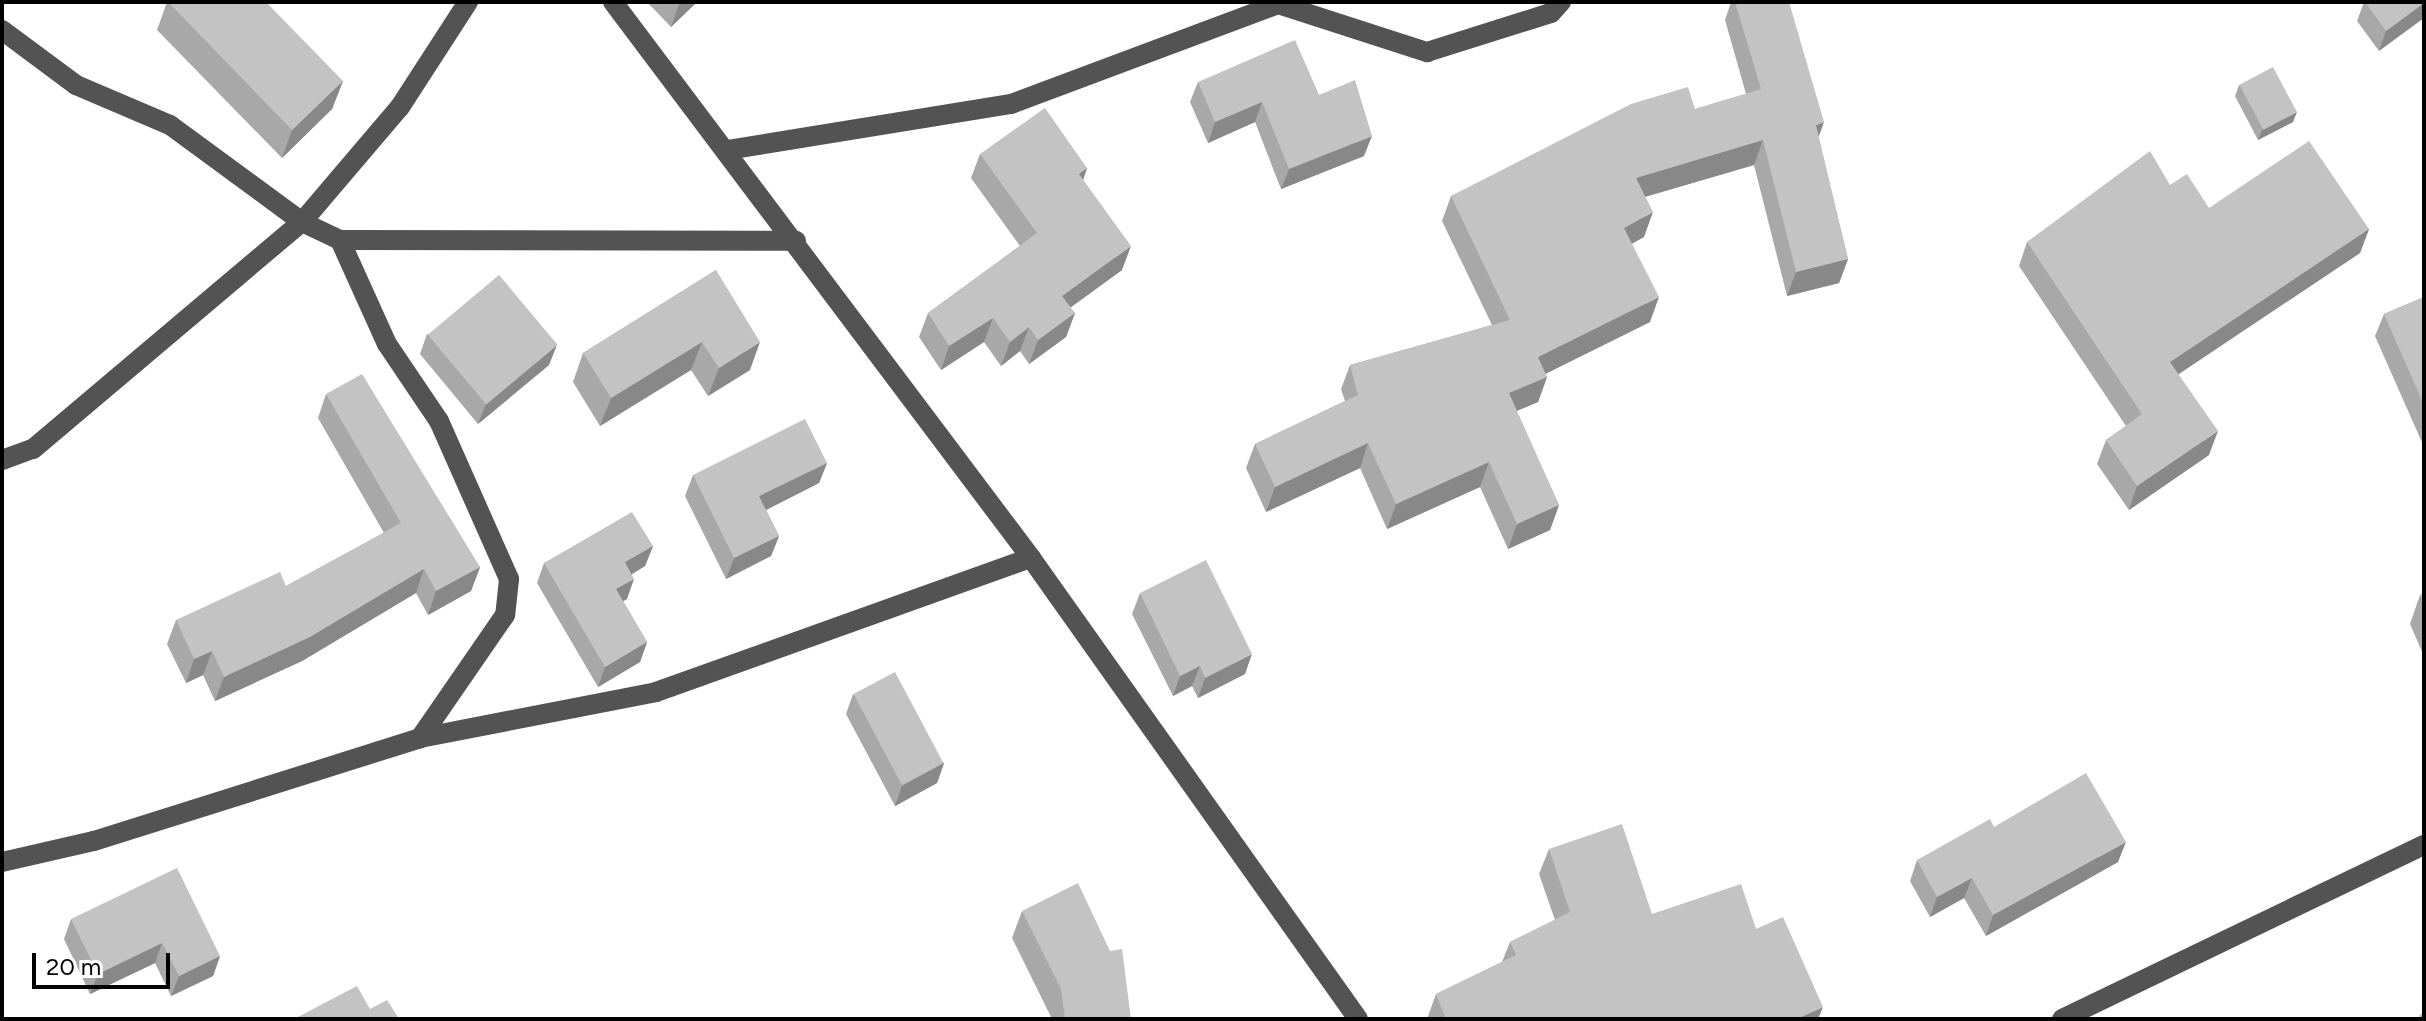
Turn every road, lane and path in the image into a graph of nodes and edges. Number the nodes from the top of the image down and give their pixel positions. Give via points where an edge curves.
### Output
1 (468, 2) edge
2 (613, 2) edge
3 (1561, 2) edge
4 (2, 30) edge
5 (727, 150) junction
6 (302, 222) junction
7 (340, 240) junction
8 (796, 241) junction
9 (2, 460) edge
10 (1031, 558) junction
11 (420, 738) junction
12 (2424, 845) edge
13 (2, 862) edge
14 (1358, 1019) edge
15 (2062, 1019) edge

1 - 6 street via 400,107
2 - 5 street
3 - 5 street via 1551,13 1427,52 1278,4 1011,104
4 - 6 street via 76,85 170,125
5 - 8 street
6 - 7 street
6 - 9 street via 33,449
7 - 8 street
7 - 11 street via 387,344 439,421 509,579 505,615
8 - 10 street
10 - 11 street via 656,692
10 - 14 street
11 - 13 street via 94,841
12 - 15 street

